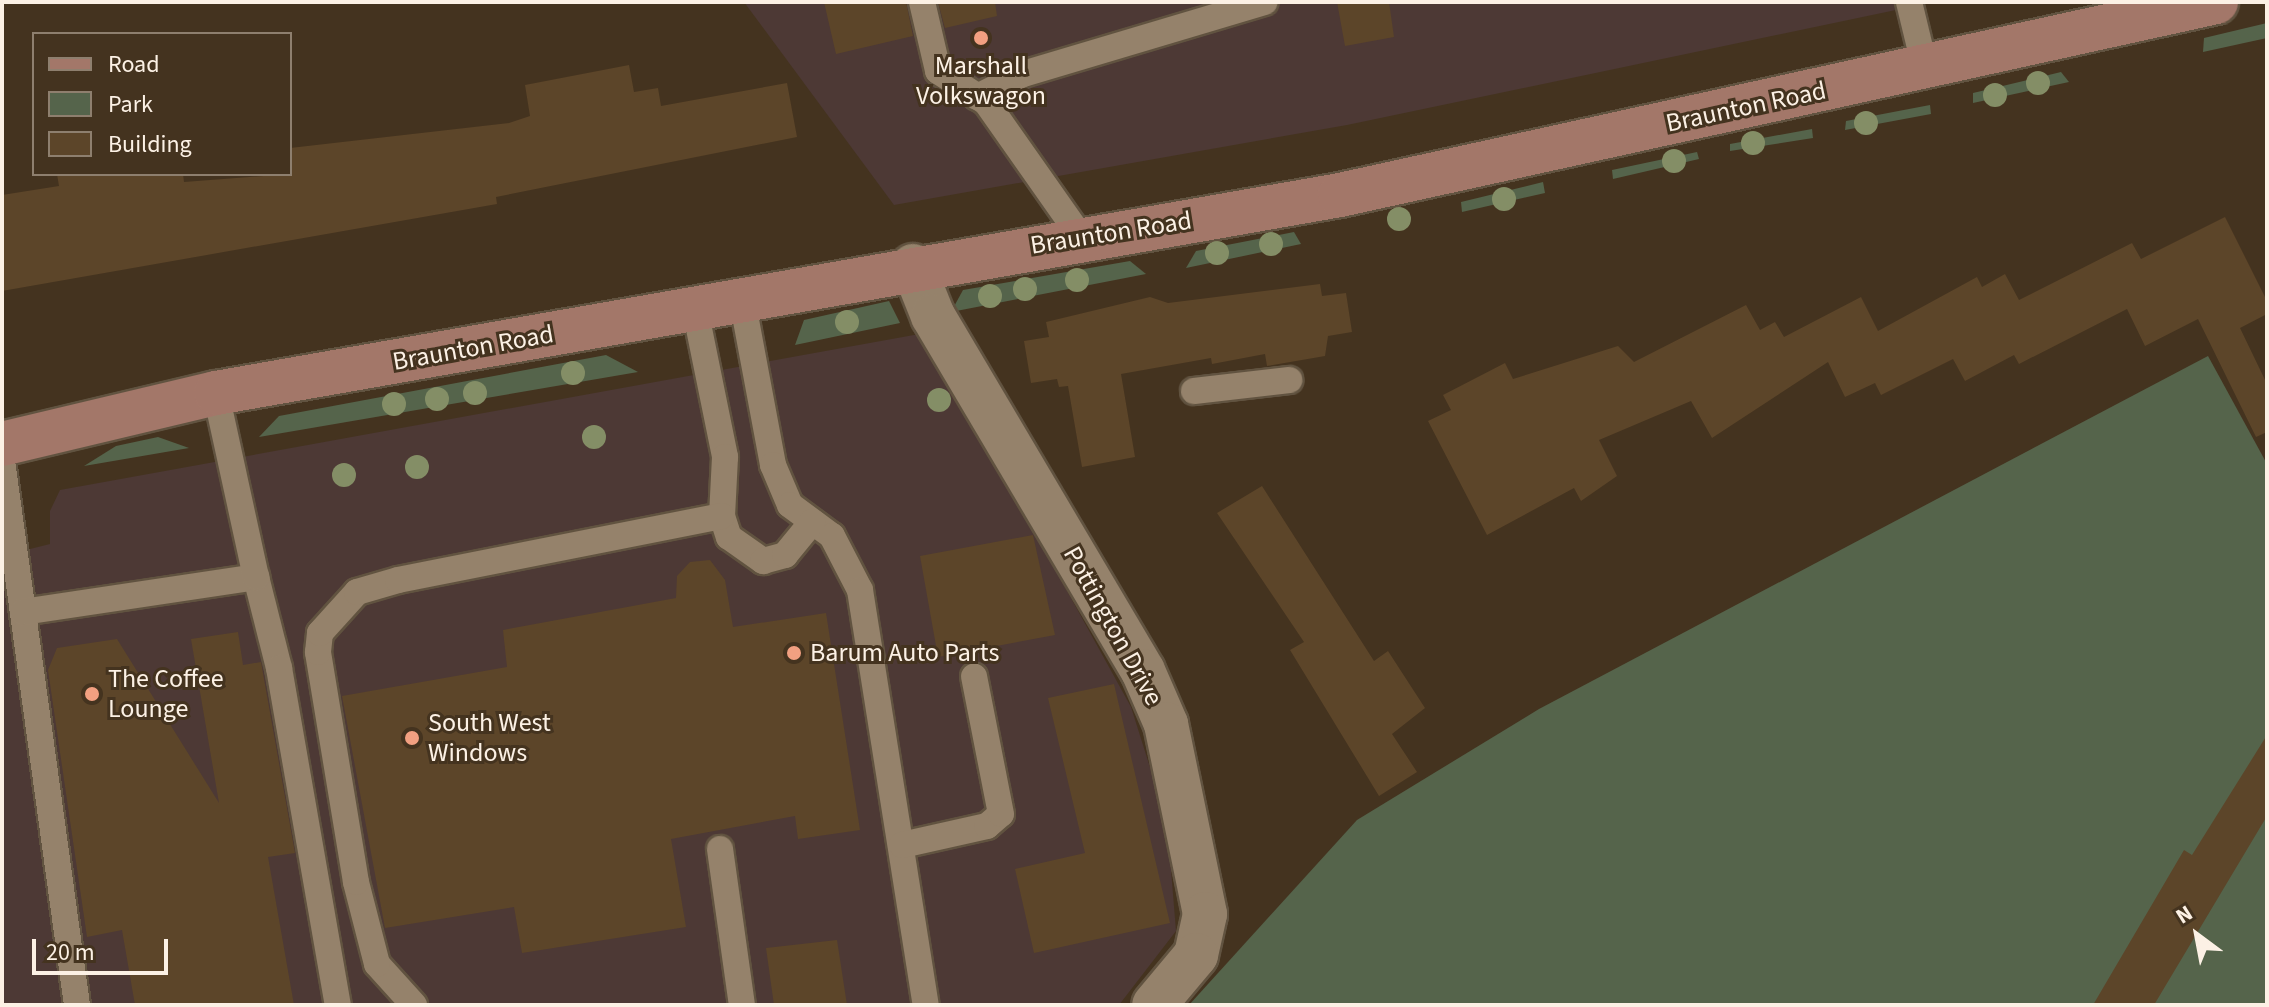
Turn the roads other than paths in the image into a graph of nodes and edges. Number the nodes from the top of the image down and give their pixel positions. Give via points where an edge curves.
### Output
1 (922, 2) edge
2 (1264, 2) edge
3 (1909, 2) edge
4 (2216, 2) edge
5 (1925, 68) junction
6 (977, 97) junction
7 (1081, 237) junction
8 (913, 266) junction
9 (742, 299) junction
10 (695, 309) junction
11 (1289, 380) dead end
12 (1194, 391) dead end
13 (216, 393) junction
14 (2, 444) edge
15 (2, 461) edge
16 (722, 516) junction
17 (812, 522) junction
18 (256, 577) junction
19 (23, 612) junction
20 (974, 677) dead end
21 (902, 845) junction
22 (720, 849) dead end
23 (77, 1005) edge
24 (338, 1005) edge
25 (414, 1005) edge
26 (742, 1005) edge
27 (926, 1005) edge
28 (1154, 1005) edge

1 - 6 lane via 938,71
2 - 6 lane via 1023,74
3 - 5 lane
4 - 5 main road, Braunton Road
5 - 7 main road, Braunton Road via 1340,195
6 - 7 lane
7 - 8 main road, Braunton Road
8 - 9 main road, Braunton Road
8 - 28 street, Pottington Drive via 933,316 1143,671 1166,724 1205,914 1196,955
9 - 10 main road, Braunton Road
9 - 17 lane via 773,465 790,505
10 - 13 main road, Braunton Road
10 - 16 lane via 725,457
11 - 12 lane
13 - 14 main road, Braunton Road
13 - 18 lane
15 - 19 lane
16 - 17 lane via 729,537 763,561 785,555
16 - 25 lane via 398,580 357,592 320,633 356,882 377,964
17 - 21 lane via 832,536 860,590
18 - 19 lane
18 - 24 lane via 279,668
19 - 23 lane
20 - 21 lane via 1001,814 987,826
21 - 27 lane
22 - 26 lane

